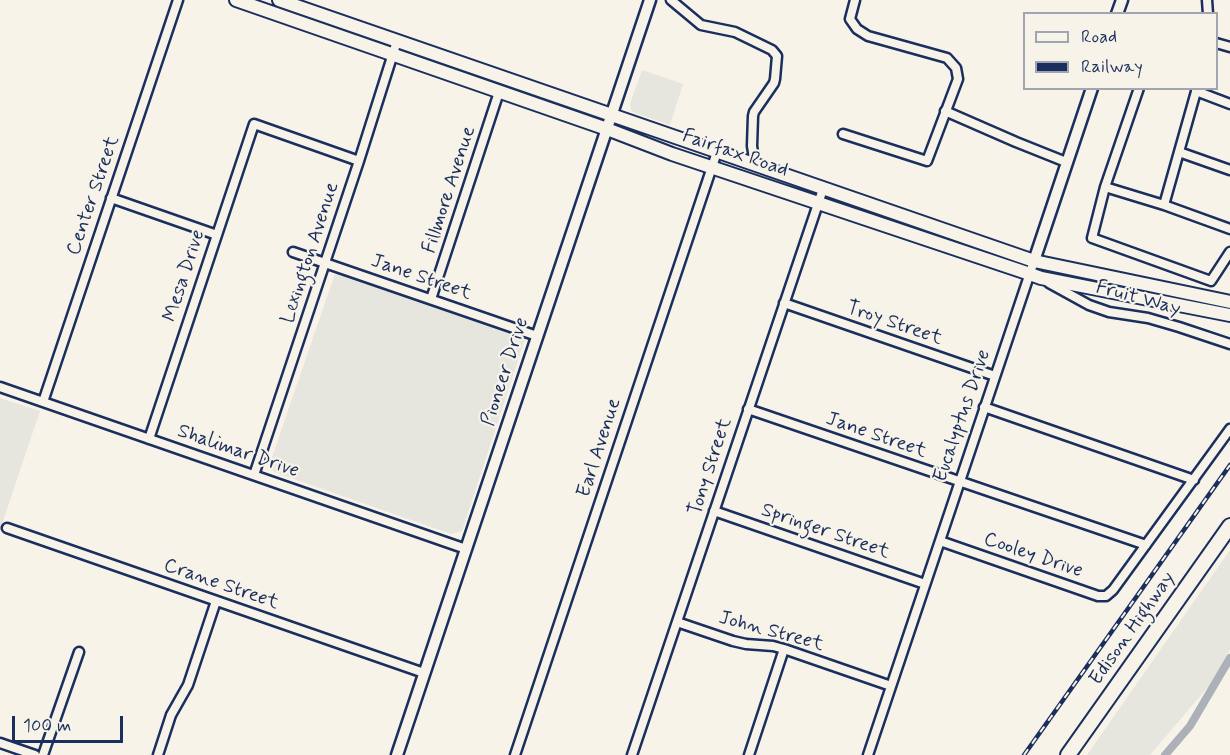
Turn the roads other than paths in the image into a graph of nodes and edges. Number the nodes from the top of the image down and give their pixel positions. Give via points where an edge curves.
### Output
1 (178, 0) edge
2 (236, 0) edge
3 (279, 0) edge
4 (650, 0) edge
5 (671, 0) edge
6 (855, 0) edge
7 (397, 41) junction
8 (392, 55) junction
9 (1091, 90) edge
10 (1138, 90) edge
11 (1197, 90) edge
12 (500, 92) junction
13 (1230, 104) edge
14 (945, 111) junction
15 (612, 116) junction
16 (607, 129) junction
17 (843, 134) dead end
18 (717, 152) junction
19 (1179, 152) junction
20 (359, 161) junction
21 (1066, 162) junction
22 (755, 165) junction
23 (711, 168) junction
24 (1230, 170) edge
25 (1105, 187) junction
26 (823, 189) junction
27 (111, 198) junction
28 (818, 203) junction
29 (1164, 205) junction
30 (1230, 229) edge
31 (217, 235) junction
32 (293, 252) dead end
33 (1230, 252) edge
34 (1034, 261) junction
35 (325, 263) junction
36 (1036, 276) junction
37 (431, 299) junction
38 (1230, 302) edge
39 (783, 303) junction
40 (1230, 315) edge
41 (537, 336) junction
42 (1230, 344) edge
43 (994, 376) junction
44 (0, 387) edge
45 (43, 402) junction
46 (984, 407) junction
47 (748, 409) junction
48 (1230, 429) edge
49 (149, 439) junction
50 (254, 476) junction
51 (1194, 480) junction
52 (959, 483) junction
53 (714, 511) junction
54 (1230, 526) edge
55 (7, 528) dead end
56 (940, 541) junction
57 (1146, 545) junction
58 (466, 549) junction
59 (925, 584) junction
60 (216, 601) junction
61 (677, 622) junction
62 (784, 649) junction
63 (79, 652) dead end
64 (424, 673) junction
65 (891, 686) junction
66 (0, 743) edge
67 (35, 755) edge
68 (43, 755) edge
69 (158, 755) edge
70 (397, 755) edge
71 (515, 755) edge
72 (632, 755) edge
73 (749, 755) edge
74 (868, 755) edge
75 (1068, 755) edge

1 - 27 street, Center Street
2 - 8 main road, Fairfax Road
3 - 7 main road, Fairfax Road
4 - 15 street, Pioneer Drive
5 - 22 street via 701,25 735,32 775,52 775,79 753,116
6 - 14 street via 850,19 857,29 868,36 947,58 956,68 958,79
7 - 8 street, Lexington Avenue
7 - 15 main road, Fairfax Road
8 - 12 main road, Fairfax Road
8 - 20 street, Lexington Avenue
9 - 21 street, Eucalyptus Drive
10 - 25 street
11 - 13 street
11 - 19 street
12 - 16 main road, Fairfax Road
12 - 37 street, Fillmore Avenue
14 - 17 street via 927,161
14 - 21 street
15 - 16 street, Pioneer Drive
15 - 18 main road, Fairfax Road
16 - 23 main road, Fairfax Road
16 - 41 street, Pioneer Drive
18 - 22 main road, Fairfax Road
18 - 23 street, Earl Avenue
19 - 24 street
19 - 29 street
20 - 31 street, Mesa Drive via 254,124
20 - 35 street, Lexington Avenue
21 - 34 street, Eucalyptus Drive
22 - 26 main road, Fairfax Road
23 - 28 main road, Fairfax Road
23 - 71 street, Earl Avenue
25 - 29 street
25 - 33 street via 1092,238 1211,281
26 - 28 street, Tony Street
26 - 34 main road, Fairfax Road
27 - 31 street
27 - 45 street, Center Street
28 - 36 main road, Fairfax Road
28 - 39 street, Tony Street
29 - 30 street
31 - 49 street, Mesa Drive
32 - 35 street, Jane Street
34 - 36 street, Eucalyptus Drive
34 - 38 main road, Fairfax Road
35 - 37 street, Jane Street
35 - 50 street, Lexington Avenue
36 - 40 main road, Fairfax Road
36 - 42 street, Fruit Way via 1089,305 1148,318
36 - 43 street, Eucalyptus Drive
37 - 41 street, Jane Street
39 - 43 street, Troy Street
39 - 47 street, Tony Street
41 - 58 street, Pioneer Drive
43 - 46 street, Eucalyptus Drive
44 - 45 street, Shalimar Drive
45 - 49 street, Shalimar Drive
46 - 51 street
46 - 52 street, Eucalyptus Drive
47 - 52 street, Jane Street
47 - 53 street, Tony Street
48 - 51 street
49 - 50 street, Shalimar Drive
50 - 58 street, Shalimar Drive
51 - 57 street
52 - 56 street, Eucalyptus Drive
52 - 57 street, Jane Street
53 - 59 street, Springer Street
53 - 61 street, Tony Street
54 - 75 main road, Edison Highway
55 - 60 street, Crane Street
56 - 57 street, Cooley Drive via 1098,596 1113,590
56 - 59 street, Eucalyptus Drive
58 - 64 street, Pioneer Drive
59 - 65 street, Eucalyptus Drive
60 - 64 street, Crane Street
60 - 69 street via 188,685 171,715
61 - 62 street, John Street via 733,641
61 - 72 street, Tony Street
62 - 65 street, John Street
62 - 73 street
63 - 68 street
64 - 70 street, Pioneer Drive
65 - 74 street, Eucalyptus Drive
66 - 67 street

